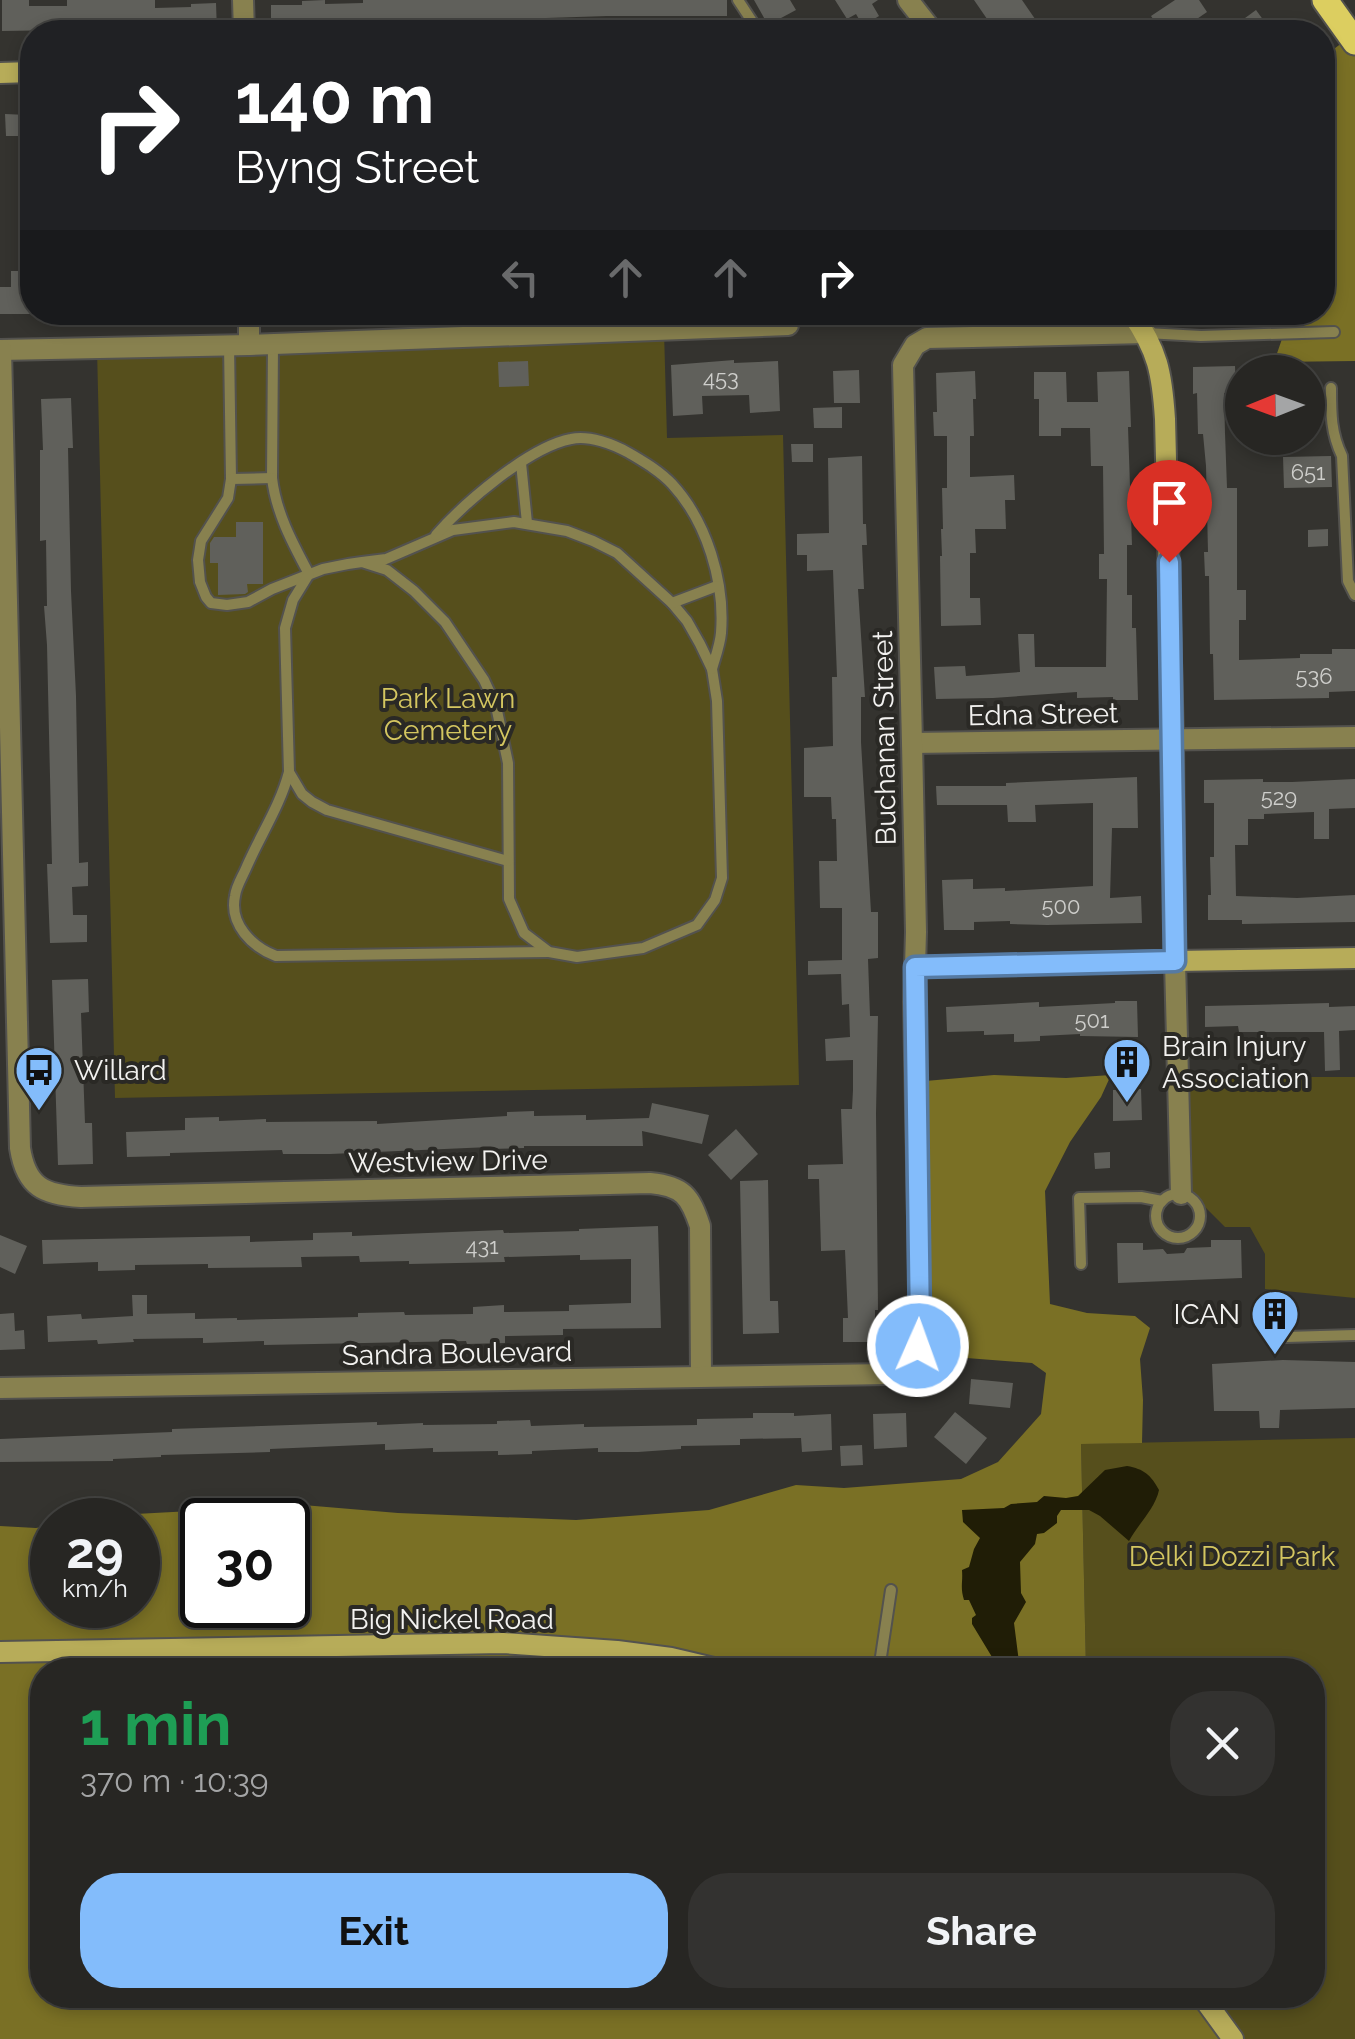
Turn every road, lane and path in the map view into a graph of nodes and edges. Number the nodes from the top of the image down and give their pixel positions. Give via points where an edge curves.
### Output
1 (1325, 0) edge
2 (1355, 42) edge
3 (245, 325) edge
4 (788, 325) dead end
5 (1140, 325) edge
6 (1334, 332) dead end
7 (1146, 333) junction
8 (274, 344) junction
9 (239, 345) junction
10 (1, 350) edge
11 (1331, 388) dead end
12 (522, 463) junction
13 (231, 478) junction
14 (272, 478) junction
15 (528, 523) junction
16 (432, 539) junction
17 (362, 562) junction
18 (310, 574) junction
19 (717, 586) junction
20 (1355, 595) edge
21 (672, 603) junction
22 (712, 670) junction
23 (5, 719) edge
24 (1355, 737) edge
25 (1173, 740) junction
26 (912, 743) junction
27 (289, 772) junction
28 (508, 861) junction
29 (549, 952) junction
30 (1355, 958) edge
31 (1175, 961) junction
32 (915, 967) junction
33 (10, 1072) edge
34 (1172, 1197) joint
35 (1081, 1264) dead end
36 (1355, 1334) edge
37 (1286, 1338) dead end
38 (913, 1366) joint
39 (701, 1376) junction
40 (0, 1388) edge
41 (891, 1590) dead end
42 (0, 1652) edge
43 (671, 1658) edge
44 (881, 1658) edge
45 (1210, 2008) edge
46 (1233, 2039) edge

1 - 2 main road
3 - 9 street
4 - 8 street
5 - 7 street
6 - 7 lane
7 - 25 street via 1162,376 1166,419
7 - 26 street, Buchanan Street via 927,338 908,353 903,364
8 - 9 street
8 - 14 lane
9 - 10 street
9 - 13 lane
10 - 23 street
11 - 20 lane via 1348,581
12 - 15 lane
12 - 16 lane
12 - 19 lane via 573,438 597,440 651,466 700,524
13 - 14 lane
13 - 18 lane via 198,560 206,597 226,605 248,602
14 - 18 lane via 281,518
15 - 16 lane via 453,530
15 - 21 lane via 566,530 618,554
16 - 17 lane
17 - 18 lane
17 - 28 lane via 387,570 414,591 446,622 484,680 508,763
18 - 27 lane via 285,628
19 - 21 lane
19 - 22 lane via 721,635
21 - 22 lane
22 - 29 lane via 722,861 715,900 696,925 643,948 578,957
23 - 33 street
24 - 25 street, Edna Street
25 - 26 street, Edna Street
25 - 31 street
26 - 32 street, Buchanan Street
27 - 28 lane via 302,794 328,810
27 - 29 lane via 234,898 240,927 261,950 276,956
28 - 29 lane via 516,918
30 - 31 street
31 - 32 street
31 - 34 street
32 - 38 street, Buchanan Street via 920,1326
33 - 39 street, Westview Drive via 22,1164 43,1191 60,1196 672,1185 700,1226
34 - 35 lane via 1079,1198
36 - 37 lane
38 - 39 street, Sandra Boulevard via 888,1374
39 - 40 street, Sandra Boulevard
41 - 44 lane
42 - 43 street, Big Nickel Road via 503,1643
45 - 46 street

